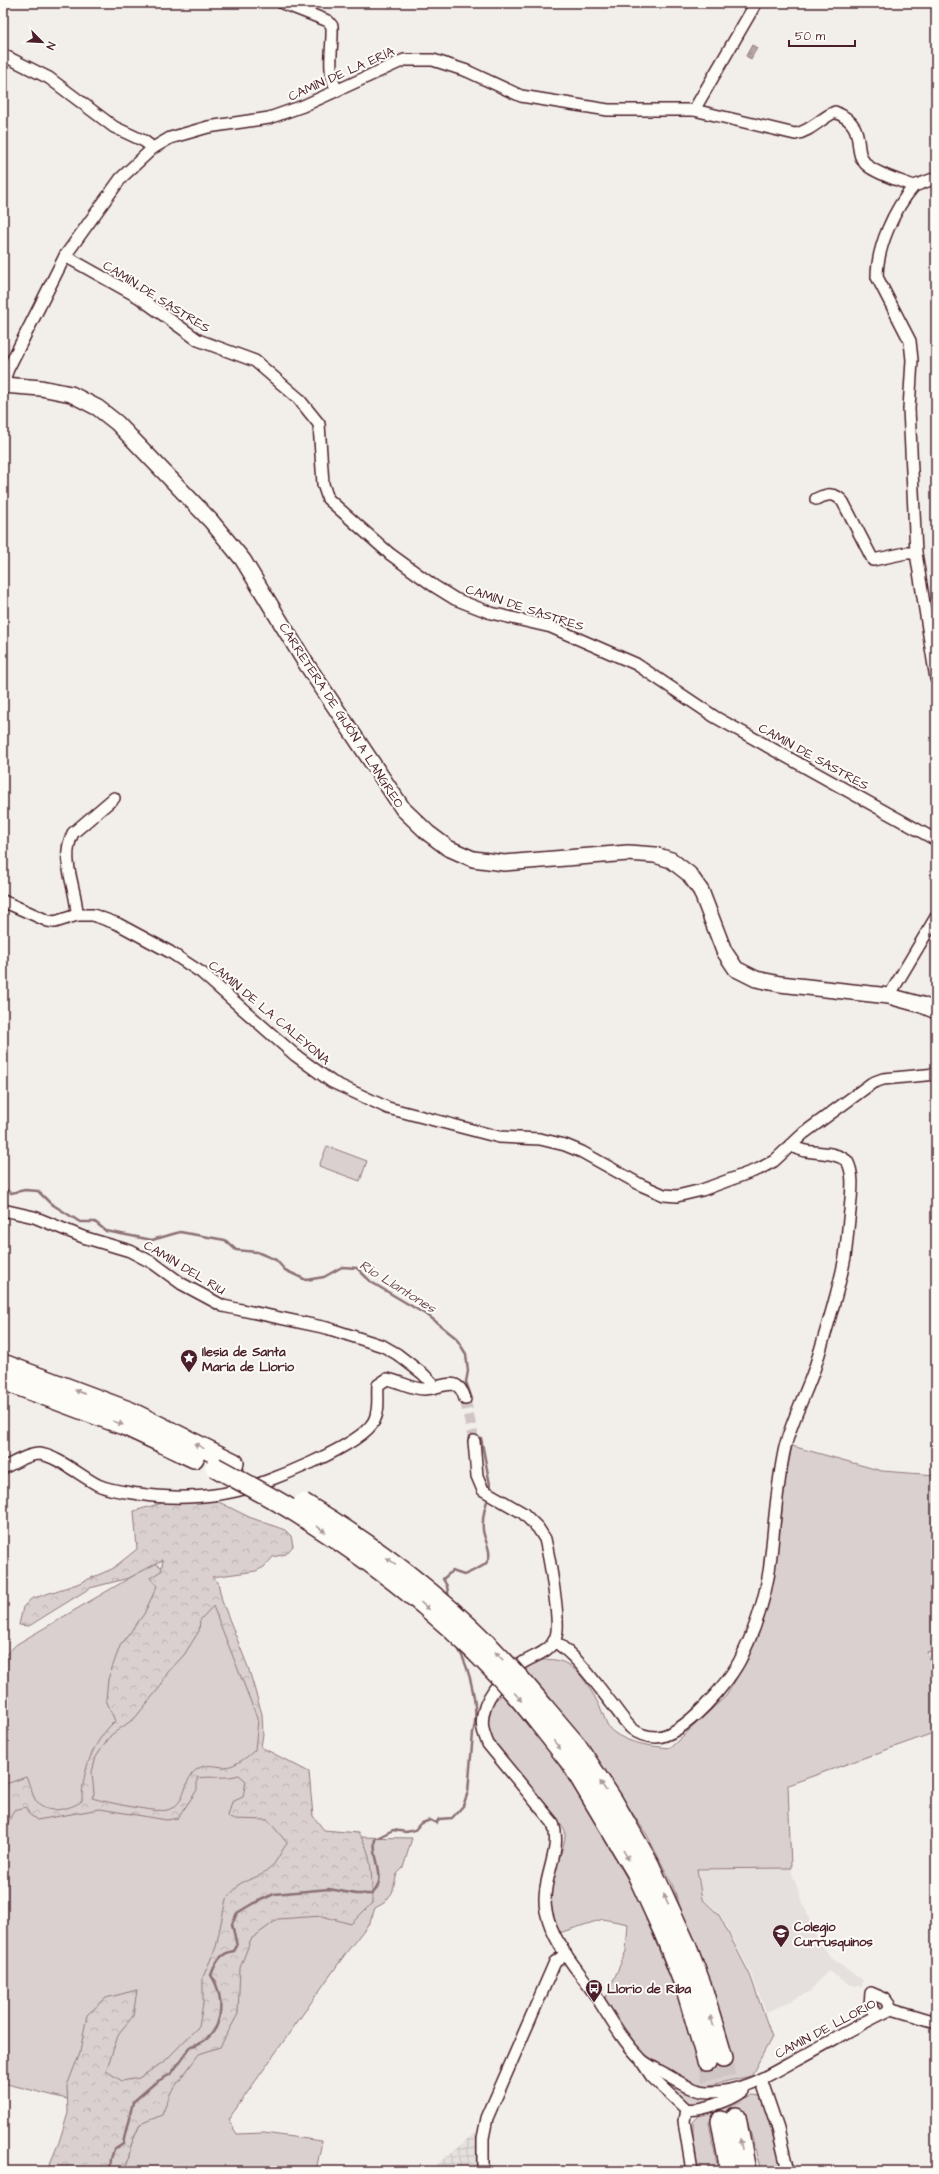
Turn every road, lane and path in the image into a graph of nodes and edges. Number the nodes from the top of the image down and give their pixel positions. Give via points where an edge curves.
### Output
1 (282, 3) edge
2 (756, 3) edge
3 (3, 55) edge
4 (336, 92) junction
5 (694, 110) junction
6 (153, 148) junction
7 (936, 178) edge
8 (914, 186) junction
9 (65, 256) junction
10 (3, 384) edge
11 (816, 499) dead end
12 (916, 553) junction
13 (936, 679) edge
14 (114, 798) dead end
15 (936, 840) edge
16 (3, 900) edge
17 (77, 915) junction
18 (936, 917) edge
19 (890, 996) junction
20 (936, 1011) edge
21 (936, 1074) edge
22 (790, 1145) junction
23 (3, 1210) edge
24 (3, 1364) edge
25 (3, 1380) edge
26 (433, 1388) junction
27 (465, 1399) tunnel mouth
28 (474, 1441) tunnel mouth
29 (3, 1468) edge
30 (554, 1641) junction
31 (538, 1710) junction
32 (566, 1954) junction
33 (892, 2009) junction
34 (877, 2015) junction
35 (936, 2022) edge
36 (640, 2059) junction
37 (715, 2060) tunnel mouth
38 (756, 2081) junction
39 (686, 2109) junction
40 (483, 2171) edge
41 (692, 2171) edge
42 (730, 2171) edge
43 (746, 2171) edge
44 (788, 2171) edge

1 - 4 street via 328,21 332,26 329,61
2 - 5 street
3 - 6 street via 49,78 114,127
4 - 5 street, CAMÍN DE LA ERÍA via 404,60 433,60 467,71 521,96 608,110
4 - 6 street, CAMÍN DE LA ERÍA via 269,118 208,127 170,138
5 - 8 street, CAMÍN DE LA ERÍA via 795,134 804,133 824,116 835,112 845,116 859,135 861,156 868,166
6 - 9 street, CAMÍN DE LA ERÍA via 121,178
7 - 8 street
8 - 12 street via 904,198 886,235 877,267 877,277 910,341 912,360 909,409
9 - 10 street, CAMÍN DE LA ERÍA via 8,369
9 - 15 street, CAMÍN DE SASTRES via 140,298 198,340 255,361 298,398 319,424 323,484 328,499 390,554 434,586 455,599 491,613 551,627 636,664 715,716
10 - 19 street, CARRETERA DE GIJÓN A LANGREO via 71,394 98,408 128,435 210,521 242,560 305,662 403,809 448,848 473,859 504,863 628,853 655,855 671,860 689,874 701,890 724,951 736,969 756,979 780,984
11 - 12 street via 828,494 838,496 873,560
12 - 13 street
14 - 17 street via 73,833 69,840 68,872 76,895
16 - 17 street, CAMÍN DE LA CALEYONA via 48,921 55,922
17 - 22 street, CAMÍN DE LA CALEYONA via 104,918 170,952 202,973 295,1055 332,1082 388,1108 499,1137 565,1145 664,1195 677,1196 702,1190 759,1169 774,1161
18 - 19 street
19 - 20 street, CARRETERA DE GIJÓN A LANGREO
21 - 22 street, CAMÍN DE LA CALEYONA via 883,1079 866,1087
22 - 30 street via 807,1153 841,1156 850,1166 852,1176 845,1256 815,1367 785,1448 776,1496 771,1557 762,1603 736,1668 707,1704 684,1724 667,1735 658,1737 639,1733 626,1722 576,1659
23 - 26 street, CAMÍN DEL RIU via 34,1217 83,1236 130,1250 182,1284 234,1310 327,1328 383,1346 423,1374
31 -> 24 highway, bridge via 519,1677 482,1639 400,1568 331,1519 234,1463 131,1412
25 -> 31 highway, bridge via 126,1426 215,1467 296,1512 393,1580 468,1644 506,1683
26 - 27 street via 457,1385
26 - 29 street via 418,1388 387,1379 382,1381 378,1385 376,1416 368,1429 327,1454 272,1479 237,1491 215,1495 177,1496 110,1489 50,1457 38,1454
28 - 30 street via 478,1480 490,1494 523,1512 545,1539 557,1622
30 - 32 street, CAMÍN DE LLORIO via 551,1647 506,1676 494,1689 483,1715 483,1729 488,1744 553,1823 557,1834 545,1884 545,1899 550,1926
31 - 37 highway via 636,1872 664,1933
32 - 36 street, CAMÍN DE LLORIO via 618,2032
32 - 40 street via 555,1962 487,2118 482,2138
33 - 34 street, CAMÍN DE LLORIO
33 - 34 street via 886,1999 871,1993 870,2004
33 - 35 street, CAMÍN DE LLORIO
34 - 38 street, CAMÍN DE LLORIO
36 - 38 street, CAMÍN DE LLORIO via 688,2087 708,2092 736,2089
36 - 39 street, CAMÍN DE LLORIO via 652,2077
38 - 39 street, CAMÍN DE LLORIO via 738,2095 710,2106
38 - 44 street via 778,2129
39 - 41 street via 684,2121
43 -> 42 highway via 729,2119

